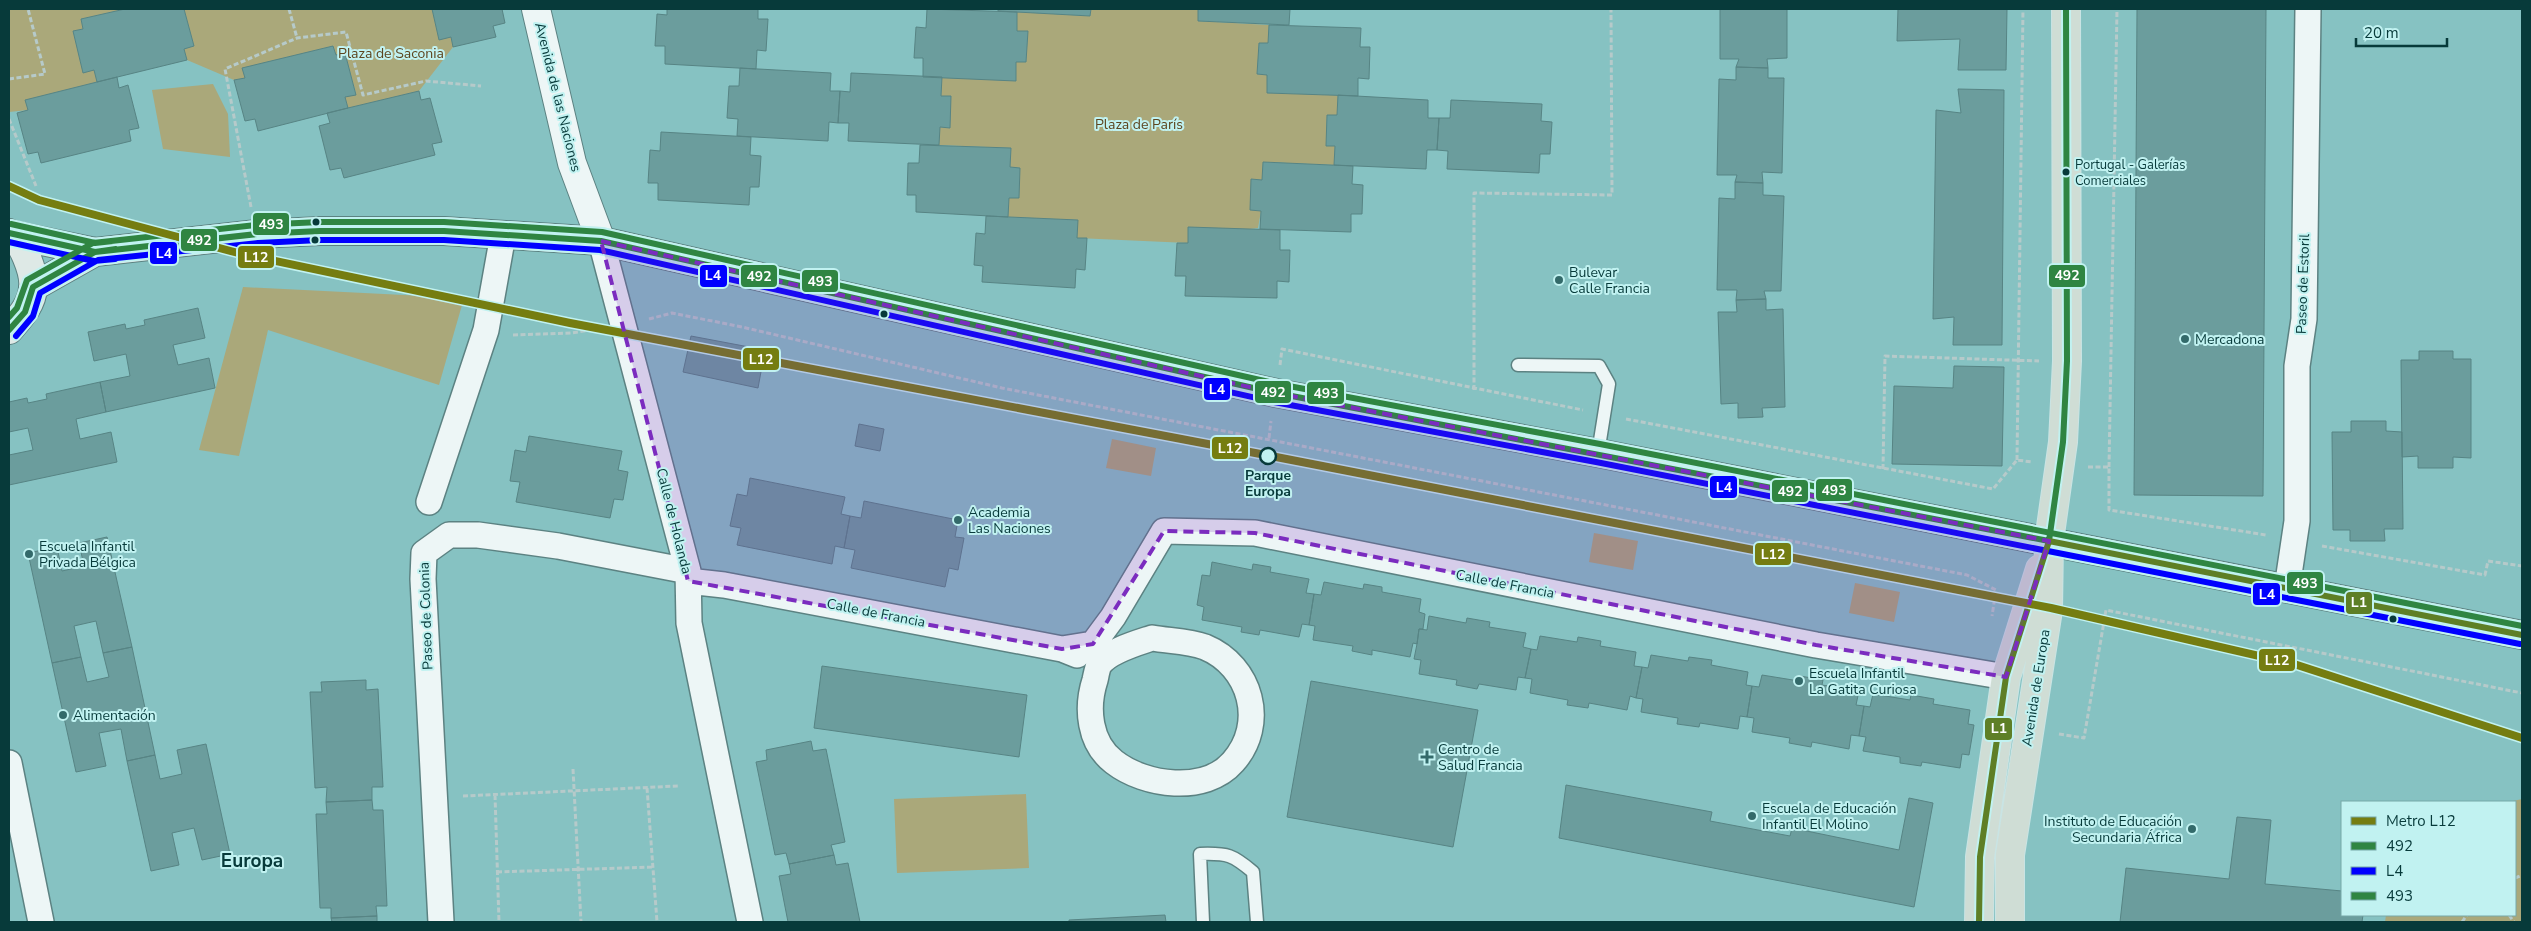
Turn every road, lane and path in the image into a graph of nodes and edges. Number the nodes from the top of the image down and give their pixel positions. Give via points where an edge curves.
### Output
1 (28, 9) edge
2 (289, 9) edge
3 (536, 9) edge
4 (1611, 9) edge
5 (2023, 9) edge
6 (2066, 9) edge
7 (2117, 9) edge
8 (2308, 9) edge
9 (297, 38) junction
10 (9, 80) edge
11 (481, 86) dead end
12 (9, 119) edge
13 (36, 186) dead end
14 (11, 234) edge
15 (256, 234) junction
16 (503, 235) junction
17 (602, 241) junction
18 (95, 252) junction
19 (34, 287) junction
20 (624, 325) junction
21 (9, 330) edge
22 (486, 330) junction
23 (2018, 360) junction
24 (2067, 361) junction
25 (1518, 365) dead end
26 (1474, 390) junction
27 (1276, 393) junction
28 (1604, 415) junction
29 (1269, 438) junction
30 (1598, 453) junction
31 (2017, 460) junction
32 (2060, 466) junction
33 (2109, 467) junction
34 (1883, 469) junction
35 (429, 502) dead end
36 (2297, 521) junction
37 (2049, 541) junction
38 (2522, 566) edge
39 (688, 576) junction
40 (2287, 588) junction
41 (1992, 618) dead end
42 (2522, 635) edge
43 (1062, 649) junction
44 (1100, 665) junction
45 (2006, 677) junction
46 (2522, 693) edge
47 (2030, 729) junction
48 (9, 763) edge
49 (572, 769) dead end
50 (678, 786) dead end
51 (648, 788) junction
52 (574, 791) junction
53 (495, 795) junction
54 (434, 796) junction
55 (653, 867) junction
56 (578, 869) junction
57 (497, 872) junction
58 (41, 922) edge
59 (441, 922) edge
60 (500, 922) edge
61 (581, 922) edge
62 (657, 922) edge
63 (750, 922) edge
64 (1203, 922) edge
65 (1257, 922) edge
66 (1980, 922) edge
67 (2010, 922) edge

1 - 10 path via 44,74
2 - 9 path
3 - 17 street, Avenida de las Naciones via 572,163
4 - 26 path via 1612,195 1474,193
5 - 23 path
6 - 24 main road
7 - 33 path
8 - 36 street, Paseo de Estoril via 2304,319 2297,366
9 - 11 path via 346,32 363,95 426,81
9 - 15 path via 226,69
12 - 13 path
14 - 18 main road
14 - 19 main road via 26,253
15 - 16 main road via 444,231
15 - 18 main road
16 - 17 main road
16 - 22 street
17 - 20 street, Calle de Holanda
17 - 27 main road
18 - 19 main road
19 - 21 main road via 25,312
20 - 22 path via 571,333 511,335
20 - 29 path via 672,313 1002,388
20 - 39 street, Calle de Holanda
22 - 35 street
23 - 24 path
23 - 31 path
23 - 34 path via 1885,356
24 - 32 main road
25 - 28 lane via 1599,366 1609,384
26 - 27 path via 1282,349
26 - 28 path
27 - 29 path
27 - 30 main road
28 - 30 lane
28 - 34 path
29 - 41 path via 1967,576 1996,590
30 - 37 main road
31 - 32 path
31 - 34 path via 1993,489
32 - 33 path
32 - 37 main road
33 - 36 path via 2108,510 2270,535 2274,520
36 - 38 path via 2320,522 2320,546 2485,575 2488,561
36 - 40 street, Paseo de Estoril
37 - 40 main road
37 - 45 main road, Avenida de Europa
37 - 47 main road, Avenida de Europa via 2048,610
39 - 43 street, Calle de Francia
39 - 54 street, Paseo de Colonia via 558,546 478,535 449,535 424,553 422,579
39 - 63 street, Calle de Holanda via 689,623
40 - 42 main road
43 - 44 street, Calle de Francia
43 - 45 street, Calle de Francia via 1093,644 1113,617 1164,531 1254,533 1816,645
44 - 44 street via 1090,694 1090,719 1098,743 1113,762 1134,774 1181,784 1209,779 1232,763 1248,739 1252,711 1246,684 1229,661 1204,647 1152,638 1124,648
45 - 66 main road, Avenida de Europa via 1980,857
46 - 47 path via 2106,610 2084,738
47 - 67 main road, Avenida de Europa via 2010,855
48 - 58 street
49 - 52 path
50 - 51 path
51 - 52 path
51 - 55 path
52 - 53 path
52 - 56 path
53 - 54 path
53 - 57 path
54 - 59 street, Paseo de Colonia
55 - 56 path
55 - 62 path
56 - 57 path
56 - 61 path
57 - 60 path
64 - 65 lane via 1200,854 1214,853 1236,856 1253,872

